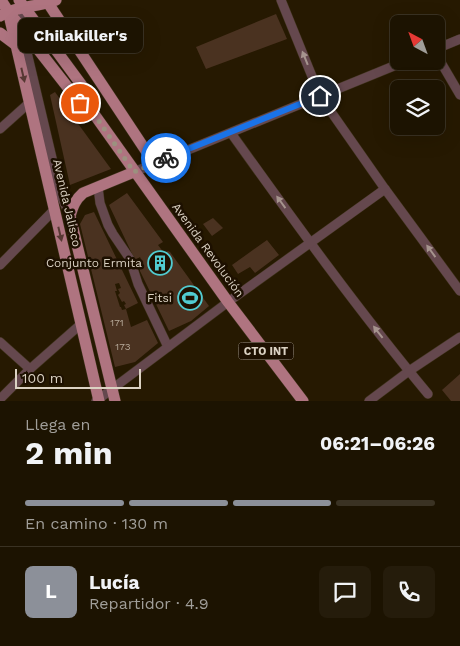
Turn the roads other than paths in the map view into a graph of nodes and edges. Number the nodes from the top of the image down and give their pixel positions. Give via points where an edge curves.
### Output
1 (1, 0) edge
2 (281, 0) edge
3 (50, 1) edge
4 (22, 4) edge
5 (4, 13) edge
6 (21, 27) junction
7 (0, 33) edge
8 (460, 39) edge
9 (16, 45) junction
10 (445, 45) edge
11 (390, 68) edge
12 (445, 69) edge
13 (460, 95) edge
14 (320, 96) junction
15 (29, 103) junction
16 (94, 114) junction
17 (0, 129) edge
18 (231, 132) junction
19 (154, 163) junction
20 (134, 172) junction
21 (98, 187) junction
22 (385, 189) junction
23 (54, 210) junction
24 (70, 216) junction
25 (310, 243) junction
26 (0, 265) edge
27 (460, 291) edge
28 (228, 302) junction
29 (81, 324) junction
30 (460, 337) edge
31 (0, 342) edge
32 (168, 347) junction
33 (30, 370) junction
34 (409, 371) junction
35 (112, 388) junction
36 (428, 394) dead end
37 (0, 399) edge
38 (98, 400) edge
39 (115, 401) edge
40 (303, 401) edge
41 (369, 401) edge

1 - 5 main road, Avenida Revolución / CTO INT
14 -> 2 street
3 - 4 main road
3 - 19 main road
4 - 5 main road
4 - 6 street
4 - 16 main road, Avenida Revolución / CTO INT via 89,95
5 - 6 main road, Avenida Revolución / CTO INT
5 - 9 main road, Avenida Jalisco
6 - 16 main road, Avenida Revolución / CTO INT via 80,103
6 - 24 street via 61,196
7 - 9 main road
8 - 10 street
9 -> 15 main road, Avenida Jalisco
11 - 14 street
12 - 13 street
14 - 18 street
14 - 22 street
15 - 17 street
15 - 23 main road, Avenida Jalisco
16 - 20 main road, Avenida Revolución / CTO INT
18 - 19 street
25 -> 18 street
19 - 20 street
20 - 21 main road
20 - 28 main road, Avenida Revolución / CTO INT
21 - 24 main road via 77,198
21 - 32 street via 108,226 130,259 138,284
22 - 25 street
27 -> 22 street
23 - 26 street
23 -> 29 main road, Avenida Jalisco
24 - 35 main road, Avenida Jalisco
25 - 28 street
34 -> 25 street
28 - 32 street
28 - 40 main road, Avenida Revolución / CTO INT
29 - 33 street
29 - 38 main road, Avenida Jalisco
30 - 34 street
31 - 33 street
32 - 35 street
33 - 37 street
34 - 36 street
34 - 41 street
35 - 38 street
35 - 39 main road, Avenida Jalisco

